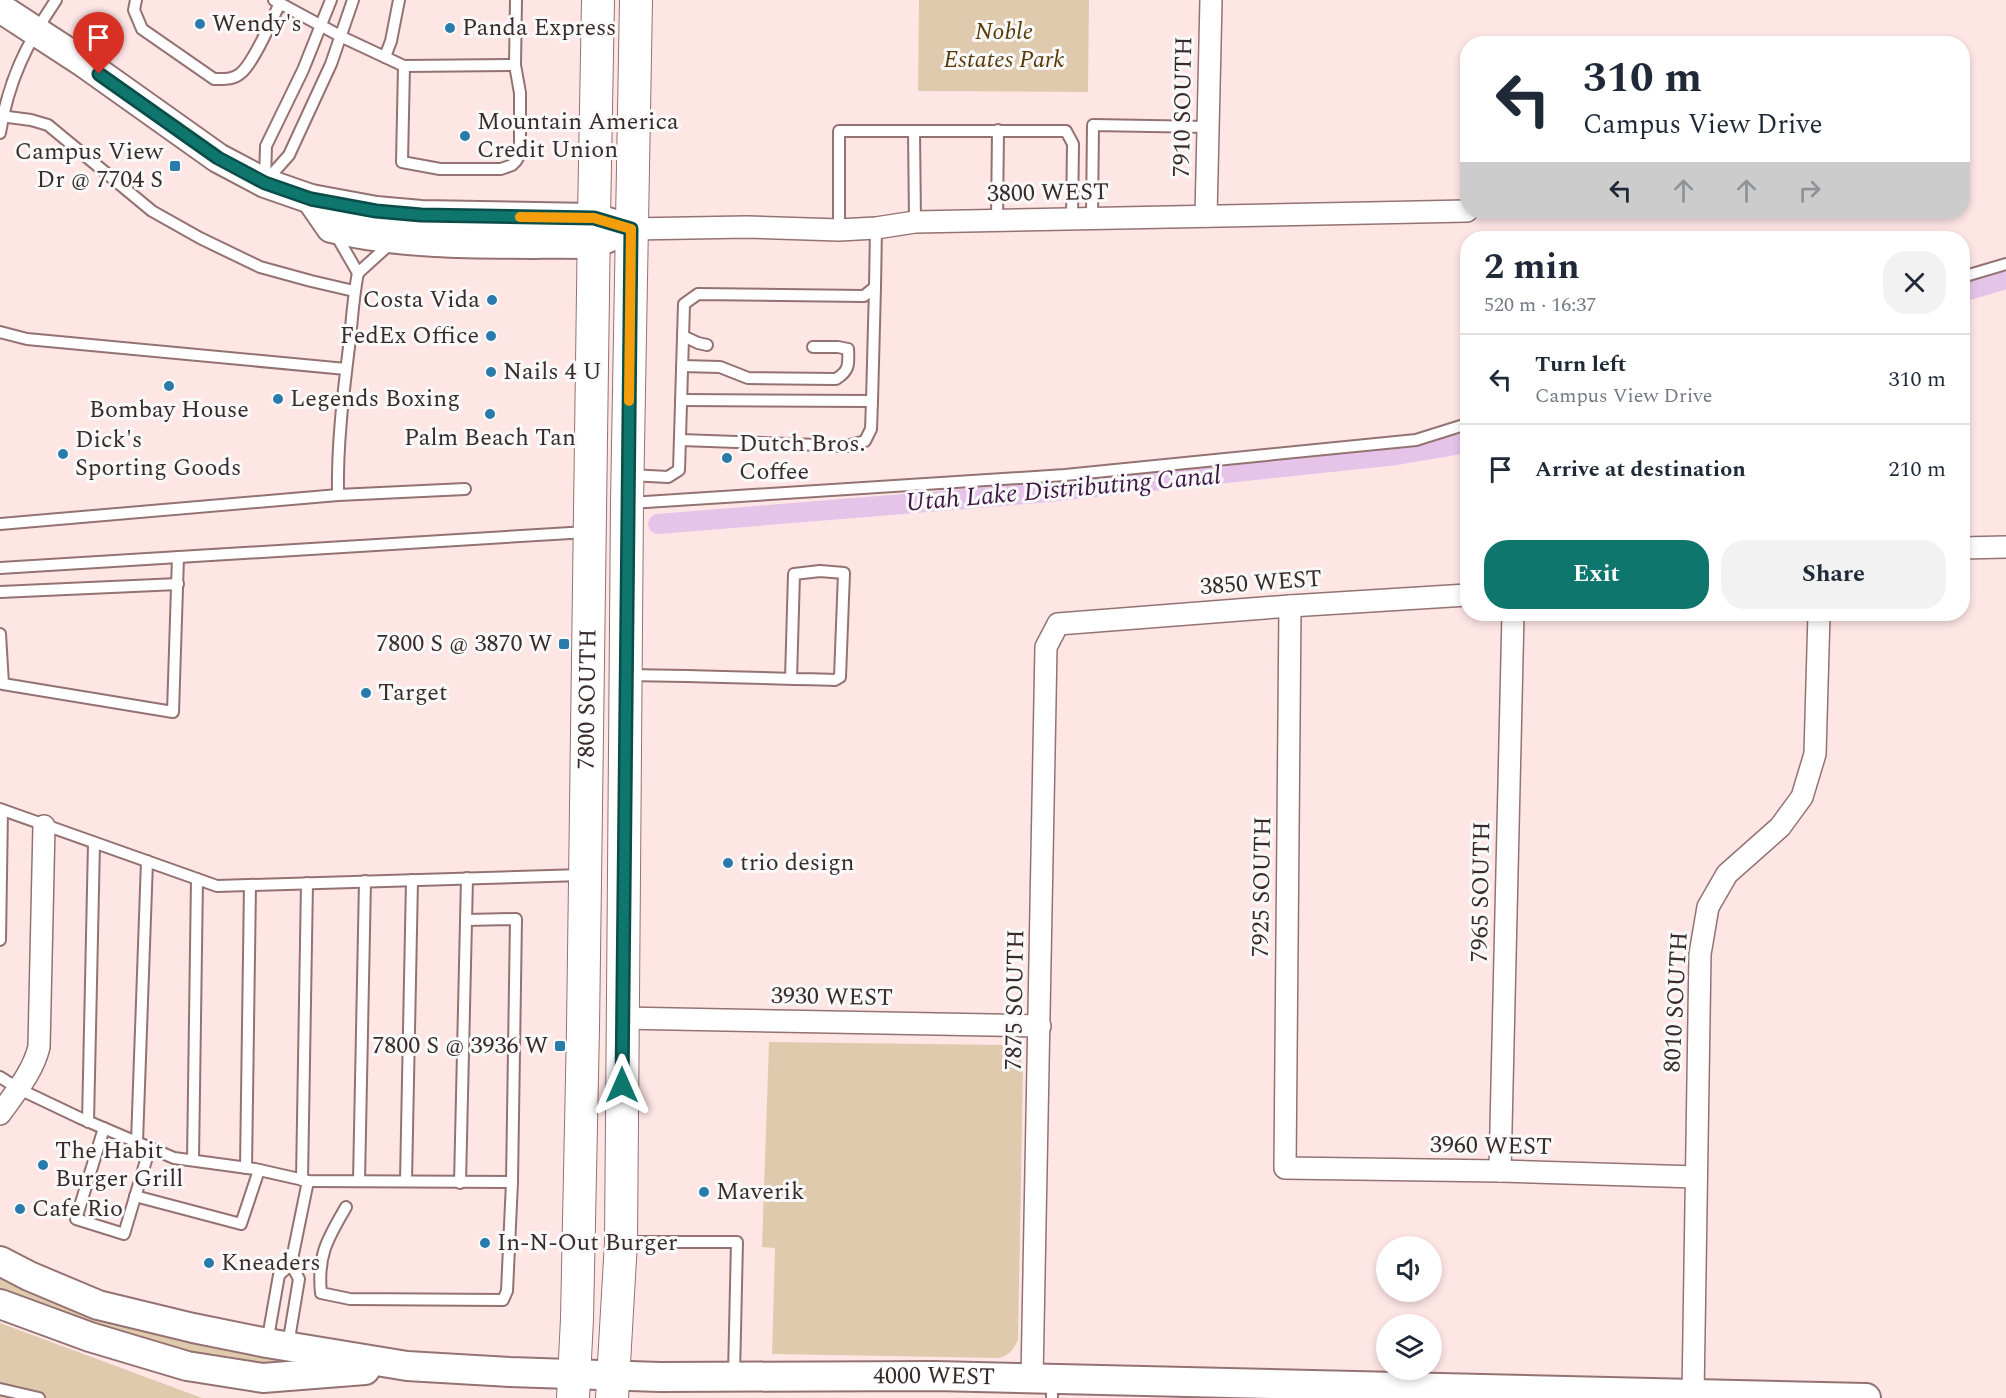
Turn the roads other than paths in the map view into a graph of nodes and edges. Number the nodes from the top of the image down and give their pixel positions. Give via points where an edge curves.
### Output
1 (56, 0) edge
2 (136, 0) edge
3 (332, 0) edge
4 (352, 0) edge
5 (399, 0) edge
6 (516, 0) edge
7 (598, 0) edge
8 (636, 0) edge
9 (1211, 0) edge
10 (277, 2) edge
11 (0, 8) edge
12 (322, 27) junction
13 (36, 30) junction
14 (342, 38) junction
15 (385, 57) junction
16 (515, 65) junction
17 (404, 66) junction
18 (1, 116) edge
19 (1208, 127) junction
20 (998, 130) junction
21 (914, 131) junction
22 (0, 133) edge
23 (265, 183) junction
24 (311, 199) junction
25 (1460, 211) edge
26 (1206, 216) junction
27 (1082, 218) junction
28 (997, 220) junction
29 (915, 222) junction
30 (331, 228) junction
31 (876, 228) junction
32 (631, 229) junction
33 (839, 230) junction
34 (593, 231) junction
35 (396, 239) junction
36 (2006, 264) edge
37 (358, 273) junction
38 (1970, 275) edge
39 (875, 287) junction
40 (354, 291) junction
41 (0, 332) edge
42 (683, 336) junction
43 (707, 345) dead end
44 (813, 346) dead end
45 (682, 366) junction
46 (346, 369) junction
47 (681, 400) junction
48 (872, 401) junction
49 (1460, 426) edge
50 (681, 440) junction
51 (465, 489) dead end
52 (627, 489) junction
53 (338, 495) junction
54 (0, 524) edge
55 (591, 532) junction
56 (2006, 547) edge
57 (1970, 548) edge
58 (178, 557) junction
59 (0, 568) edge
60 (178, 584) junction
61 (0, 592) edge
62 (1460, 595) edge
63 (1290, 606) junction
64 (1513, 621) edge
65 (1819, 621) edge
66 (1058, 624) joint
67 (0, 634) edge
68 (626, 674) junction
69 (791, 679) junction
70 (1, 810) edge
71 (44, 826) junction
72 (94, 843) junction
73 (147, 861) junction
74 (585, 875) junction
75 (467, 878) junction
76 (197, 879) junction
77 (412, 880) junction
78 (365, 881) junction
79 (307, 883) junction
80 (250, 885) junction
81 (466, 920) junction
82 (0, 940) edge
83 (622, 1018) junction
84 (1040, 1026) junction
85 (0, 1077) edge
86 (19, 1089) junction
87 (0, 1114) edge
88 (88, 1122) junction
89 (104, 1128) junction
90 (136, 1142) junction
91 (150, 1148) junction
92 (193, 1160) junction
93 (246, 1168) junction
94 (1285, 1168) joint
95 (260, 1170) junction
96 (1500, 1171) junction
97 (1696, 1177) junction
98 (305, 1181) junction
99 (359, 1181) junction
100 (406, 1181) junction
101 (460, 1182) junction
102 (512, 1182) junction
103 (135, 1196) junction
104 (346, 1207) dead end
105 (621, 1242) junction
106 (0, 1261) edge
107 (291, 1264) junction
108 (0, 1304) edge
109 (278, 1345) junction
110 (407, 1366) junction
111 (734, 1378) junction
112 (573, 1386) edge
113 (1046, 1386) edge
114 (612, 1387) edge
115 (0, 1389) edge
116 (1244, 1391) edge
117 (1679, 1396) edge
118 (39, 1398) edge
119 (1866, 1398) edge

1 - 13 lane
2 - 10 lane via 134,10 142,29 214,79 228,80 241,73 255,53
3 - 12 lane
4 - 14 lane
5 - 15 lane
6 - 16 lane
7 - 34 main road, 7800 SOUTH
8 - 32 main road, 7800 SOUTH
9 - 19 street, 7910 SOUTH
10 - 12 lane
11 - 13 main road
12 - 14 lane
12 - 23 lane via 266,146
13 - 18 lane via 9,88
13 - 23 main road via 218,158
14 - 15 lane
14 - 23 lane via 289,155
15 - 17 lane
16 - 17 lane
16 - 17 lane via 520,93 520,154 512,165 501,169 440,170 402,162
18 - 22 lane
18 - 40 lane via 48,125 152,211 200,238 260,267
19 - 26 street, 7910 SOUTH
19 - 27 lane via 1093,125
20 - 21 lane
20 - 27 lane via 1066,131 1072,144
20 - 28 lane
21 - 29 lane
21 - 33 lane via 839,131
23 - 24 main road
24 - 30 main road
24 - 34 main road via 376,211
25 - 26 street, 3800 WEST
26 - 27 street, 3800 WEST
27 - 28 street, 3800 WEST
28 - 29 street, 3800 WEST
29 - 31 street, 3800 WEST
30 - 35 main road
30 - 37 lane
31 - 33 street, 3800 WEST
31 - 39 lane
32 - 33 street, 3800 WEST
32 - 34 main road
32 - 52 main road, 7800 SOUTH
34 - 35 main road
34 - 55 main road, 7800 SOUTH
35 - 37 lane
36 - 38 lane
37 - 40 lane
39 - 42 lane via 864,296 698,294 684,304
39 - 48 lane
40 - 46 lane
41 - 46 lane via 27,339
42 - 43 lane
42 - 45 lane
44 - 45 lane via 848,349 845,374 836,379 748,378 720,367
45 - 47 lane
46 - 53 lane
47 - 48 lane
47 - 50 lane
48 - 50 lane via 871,429 865,441 847,446
49 - 52 lane via 1416,440 1065,475
50 - 52 lane via 679,470
51 - 53 lane
52 - 68 main road, 7800 SOUTH
53 - 54 lane
55 - 58 lane
55 - 68 main road via 603,543 612,573 610,655 615,671
55 - 74 main road, 7800 SOUTH
56 - 57 street
58 - 59 lane
58 - 60 lane
60 - 61 lane
60 - 67 lane via 173,712 3,684
62 - 63 street, 3850 WEST
63 - 66 street, 3850 WEST
63 - 94 street, 7925 SOUTH
64 - 96 street, 7965 SOUTH
65 - 97 street, 8010 SOUTH via 1815,754 1802,797 1780,827 1727,874 1708,907 1700,954
66 - 84 street, 7875 SOUTH via 1046,647
68 - 69 lane
68 - 83 main road, 7800 SOUTH
69 - 69 lane via 834,680 840,676 844,573 794,574
70 - 71 lane
70 - 82 lane
71 - 72 lane
71 - 86 street via 40,1035 36,1058
72 - 73 lane
72 - 88 lane
73 - 76 lane
73 - 90 lane
74 - 75 lane
74 - 112 main road, 7800 SOUTH
75 - 77 lane
75 - 81 lane
76 - 80 lane via 217,886
76 - 92 lane
77 - 78 lane
77 - 100 lane
78 - 79 lane
78 - 99 lane
79 - 80 lane
79 - 98 lane
80 - 93 lane
81 - 101 lane
81 - 102 lane via 516,919
83 - 84 street, 3930 WEST
83 - 105 main road, 7800 SOUTH
84 - 113 street, 7875 SOUTH
85 - 86 lane
86 - 87 street
86 - 88 lane
88 - 89 lane
89 - 90 lane
89 - 103 lane via 76,1219 124,1234
90 - 91 lane
91 - 92 lane via 174,1158
91 - 103 lane
92 - 93 lane
93 - 95 lane
94 - 96 street, 3960 WEST
95 - 98 lane
95 - 103 lane via 241,1224
96 - 97 street, 3960 WEST
97 - 117 street, 8010 SOUTH
98 - 99 lane
98 - 107 lane
99 - 100 lane
100 - 101 lane
101 - 102 lane
102 - 104 lane via 507,1291 503,1300 350,1299 321,1293 318,1272 326,1241
105 - 111 lane via 737,1242
105 - 114 main road, 7800 SOUTH
106 - 109 main road via 98,1305
107 - 109 lane via 299,1279
107 - 109 lane via 279,1275
108 - 110 main road via 187,1366 263,1378
109 - 110 main road
110 - 112 main road, 4000 WEST
111 - 113 main road, 4000 WEST via 935,1376
111 - 114 main road, 4000 WEST
112 - 114 main road, 4000 WEST
113 - 116 main road, 4000 WEST
115 - 118 lane
116 - 117 main road, 4000 WEST
117 - 119 main road, 4000 WEST

